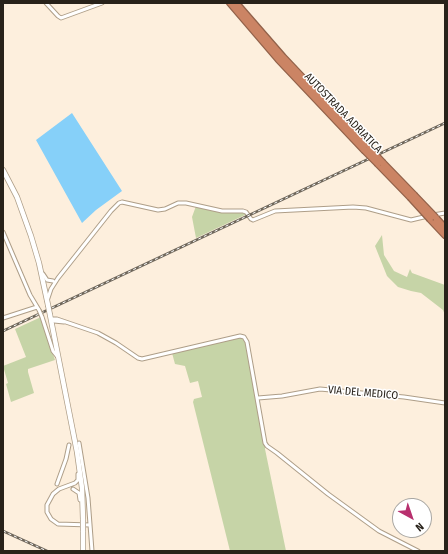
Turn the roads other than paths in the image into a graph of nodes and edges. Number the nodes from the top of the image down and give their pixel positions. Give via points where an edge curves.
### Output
1 (46, 3) edge
2 (102, 3) edge
3 (230, 3) edge
4 (236, 3) edge
5 (265, 41) junction
6 (3, 171) edge
7 (445, 213) edge
8 (433, 218) junction
9 (445, 228) edge
10 (3, 232) edge
11 (445, 235) edge
12 (41, 270) junction
13 (53, 283) junction
14 (45, 288) junction
15 (48, 303) junction
16 (38, 308) junction
17 (50, 317) junction
18 (3, 318) edge
19 (64, 322) junction
20 (53, 332) junction
21 (58, 356) junction
22 (258, 398) junction
23 (445, 403) edge
24 (79, 443) dead end
25 (69, 445) dead end
26 (79, 465) junction
27 (57, 484) dead end
28 (70, 486) junction
29 (62, 488) junction
30 (82, 488) junction
31 (73, 489) junction
32 (83, 514) junction
33 (90, 525) junction
34 (83, 551) edge
35 (92, 551) edge
36 (418, 551) edge

1 - 2 street via 61,18
3 - 5 highway, AUTOSTRADA ADRIATICA
4 - 5 highway, AUTOSTRADA ADRIATICA
5 - 8 highway, AUTOSTRADA ADRIATICA, bridge
6 - 12 main road via 20,203
7 - 13 street via 411,220 353,207 276,211 253,220 243,211 222,211 186,203 158,210 122,202 111,210
8 - 9 highway, AUTOSTRADA ADRIATICA
8 - 11 highway, AUTOSTRADA ADRIATICA
10 - 16 street via 20,274
12 - 13 street via 47,280
12 - 14 main road
13 - 14 street
13 - 15 street
14 - 15 main road
15 - 17 main road, bridge
16 - 18 street
16 - 21 street, bridge via 53,351
17 - 19 street
17 - 20 main road
19 - 20 street via 55,326
19 - 22 street via 98,333 142,359 244,337
20 - 21 main road
21 - 26 main road
22 - 23 street, VIA DEL MEDICO via 320,389
22 - 36 street via 265,444 379,532
24 - 33 street
25 - 27 street
26 - 28 street via 78,480
26 - 30 main road
28 - 29 street
28 - 30 street
29 - 31 street
29 - 33 street via 53,494 48,502 47,512 51,519 62,525
30 - 31 street
30 - 32 main road
31 - 32 street via 80,495
32 - 34 main road, bridge
33 - 35 street

